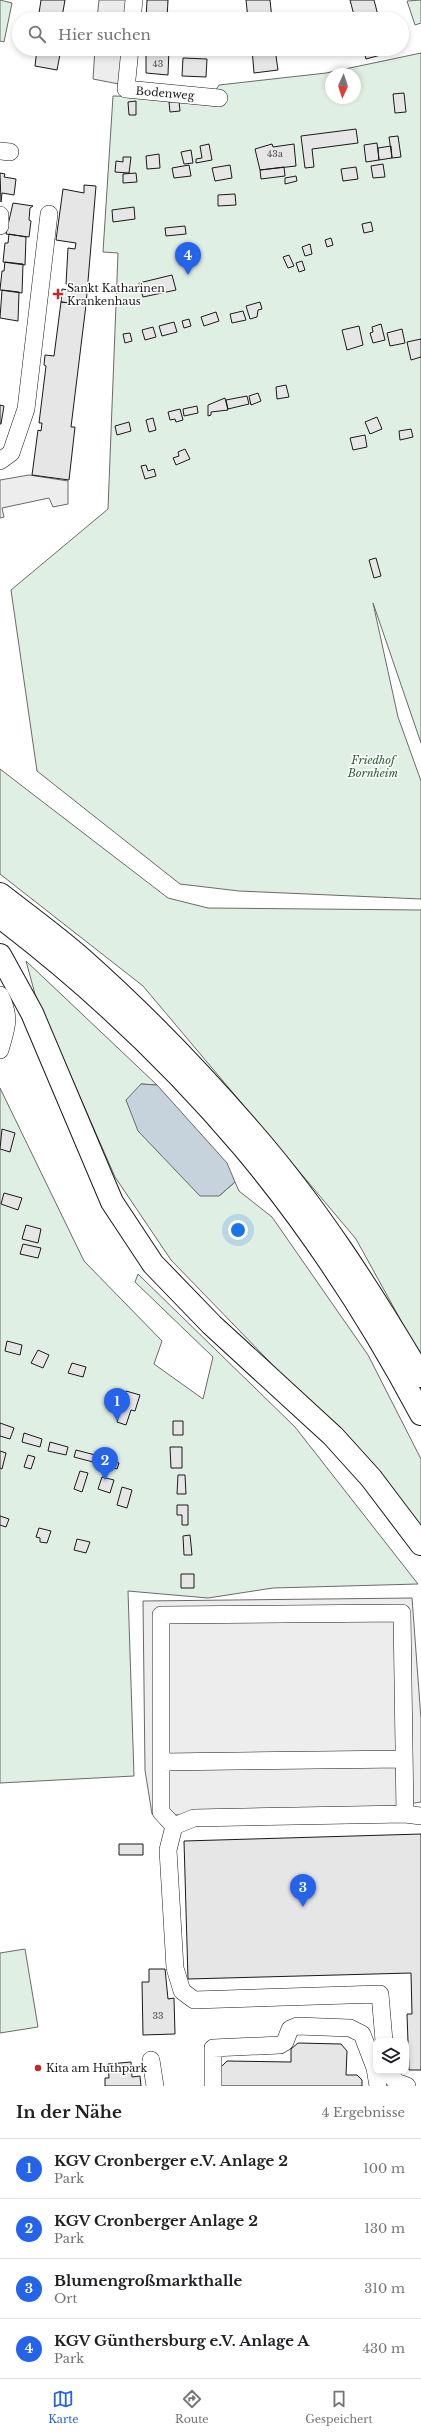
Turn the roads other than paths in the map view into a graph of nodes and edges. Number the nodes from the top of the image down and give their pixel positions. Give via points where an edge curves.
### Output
1 (134, 0) edge
2 (133, 12) edge
3 (129, 56) edge
4 (219, 98) dead end
5 (50, 214) dead end
6 (0, 215) edge
7 (0, 226) edge
8 (0, 461) edge
9 (0, 894) edge
10 (0, 917) edge
11 (0, 955) edge
12 (0, 995) edge
13 (0, 1050) edge
14 (421, 1376) edge
15 (421, 1414) edge
16 (421, 1544) edge
17 (404, 1759) junction
18 (162, 1762) junction
19 (413, 1815) edge
20 (174, 1826) junction
21 (384, 2038) edge
22 (151, 2060) dead end
23 (390, 2074) edge
24 (155, 2086) edge
25 (214, 2086) edge
26 (378, 2086) edge
27 (407, 2086) edge

1 - 2 street
3 - 4 street, Bodenweg via 126,89
5 - 8 street via 26,409 11,453
6 - 7 street
9 - 14 highway via 81,958 158,1030 250,1130 361,1278
10 - 15 highway via 65,969 114,1013 197,1096 244,1148 304,1227 344,1286
11 - 16 highway via 32,1013 112,1202 153,1264 212,1324 333,1436 371,1478
12 - 13 street via 7,1009 8,1021
17 - 18 street
17 - 18 street via 402,1613 240,1614 161,1616
17 - 19 street
18 - 20 street via 161,1812
19 - 20 street via 194,1818
20 - 21 street via 168,1850 175,1968 182,1991 194,2000 380,1994
22 - 24 street
23 - 27 street via 396,2082
25 - 26 street via 213,2048 280,2045 285,2042 290,2029 297,2026 350,2028 362,2034 375,2068

